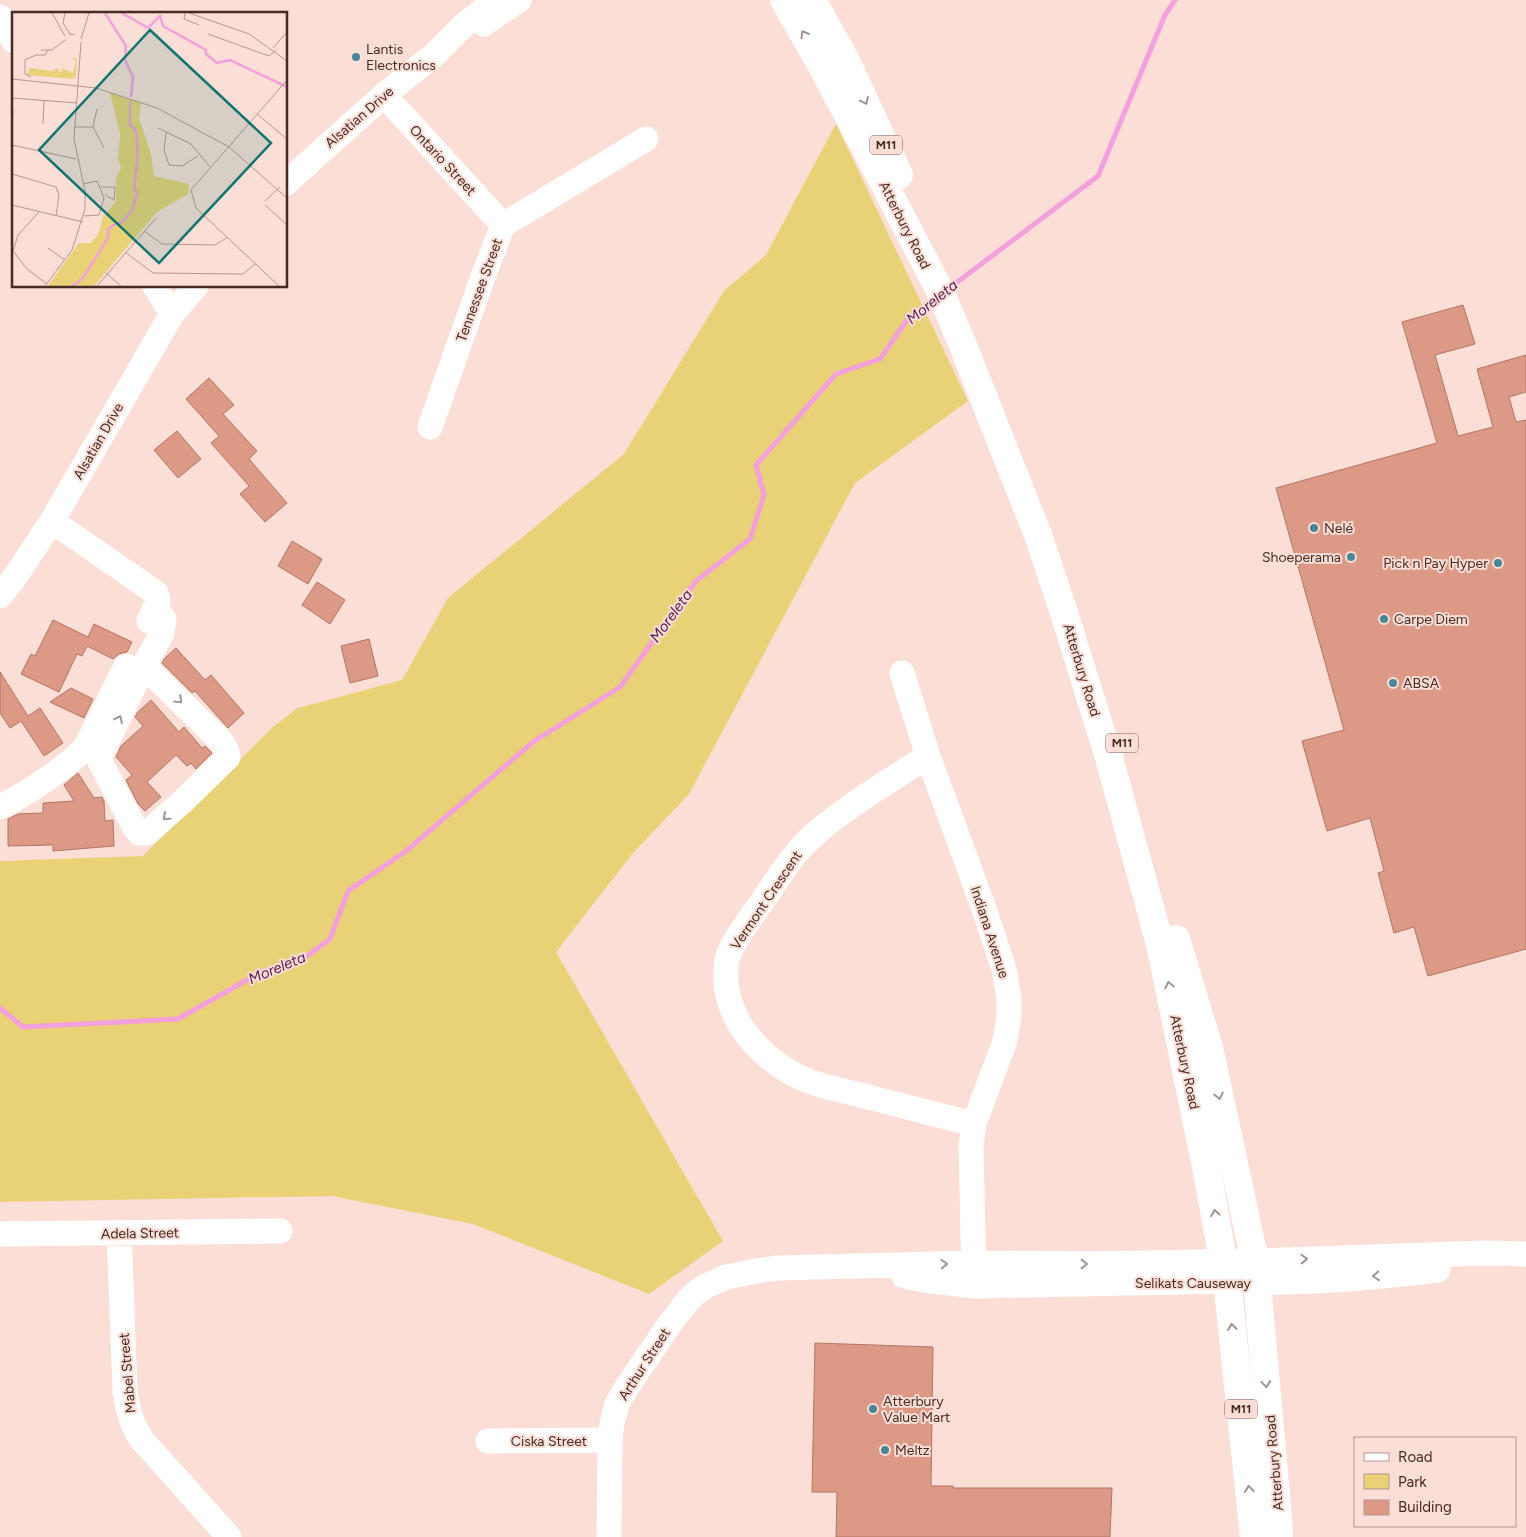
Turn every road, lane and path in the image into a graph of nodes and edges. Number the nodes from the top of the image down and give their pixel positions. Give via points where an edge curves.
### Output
1 (495, 0) edge
2 (519, 0) edge
3 (784, 0) edge
4 (812, 0) edge
5 (0, 17) edge
6 (12, 38) edge
7 (435, 54) junction
8 (384, 95) junction
9 (646, 139) dead end
10 (288, 181) edge
11 (503, 225) junction
12 (920, 237) junction
13 (156, 288) edge
14 (194, 288) edge
15 (172, 314) junction
16 (969, 340) junction
17 (430, 427) dead end
18 (52, 521) junction
19 (0, 596) edge
20 (155, 600) junction
21 (144, 666) junction
22 (902, 673) dead end
23 (928, 756) junction
24 (0, 808) edge
25 (974, 1124) junction
26 (280, 1231) dead end
27 (119, 1233) junction
28 (0, 1234) edge
29 (1526, 1254) edge
30 (1526, 1258) edge
31 (1225, 1271) junction
32 (1256, 1272) junction
33 (974, 1274) junction
34 (726, 1277) joint
35 (610, 1440) junction
36 (488, 1441) dead end
37 (229, 1537) edge
38 (609, 1537) edge
39 (1254, 1537) edge
40 (1279, 1537) edge

1 - 7 street, Alsatian Drive
2 - 7 street, Alsatian Drive
12 -> 3 main road, Atterbury Road / M11
4 -> 12 main road, Atterbury Road / M11 via 844,57 904,186
5 - 6 street
7 - 8 street, Alsatian Drive
8 - 10 street, Alsatian Drive
8 - 11 street, Ontario Street
9 - 11 street, Tennessee Street
11 - 17 street, Tennessee Street
12 - 16 main road, Atterbury Road / M11 via 939,289
13 - 15 street
14 - 15 street, Alsatian Drive
15 - 18 street, Alsatian Drive
31 -> 16 main road, Atterbury Road / M11 via 1160,944 1108,754 1038,535
16 -> 32 main road, Atterbury Road / M11 via 993,374 1061,546 1123,746 1209,1048
18 - 19 street, Alsatian Drive
18 - 20 street
20 - 21 street via 164,619 162,633
20 - 24 street via 86,746 65,765
21 -> 21 street via 221,741 228,757 147,834 139,833 134,826 100,762
22 - 23 street, Indiana Avenue
23 - 25 street, Indiana Avenue via 983,906 1004,969 1009,998 1005,1041
23 - 25 street, Vermont Crescent via 828,823 799,850 728,956 726,986 737,1020 751,1040 767,1056 798,1077
25 - 33 street, Indiana Avenue via 971,1146
26 - 27 street, Adela Street
27 - 28 street, Adela Street
27 - 37 street, Mabel Street via 127,1407 134,1429
32 -> 29 street, Selikats Causeway via 1486,1253
30 -> 32 street, Selikats Causeway via 1360,1278
31 - 32 street, Selikats Causeway
31 - 33 street, Selikats Causeway
39 -> 31 main road, Atterbury Road / M11
32 -> 40 main road, Atterbury Road / M11
33 - 34 street, Selikats Causeway via 860,1266 778,1268
34 - 35 street, Arthur Street via 697,1292 669,1325 621,1396
35 - 36 street, Ciska Street
35 - 38 street, Arthur Street

